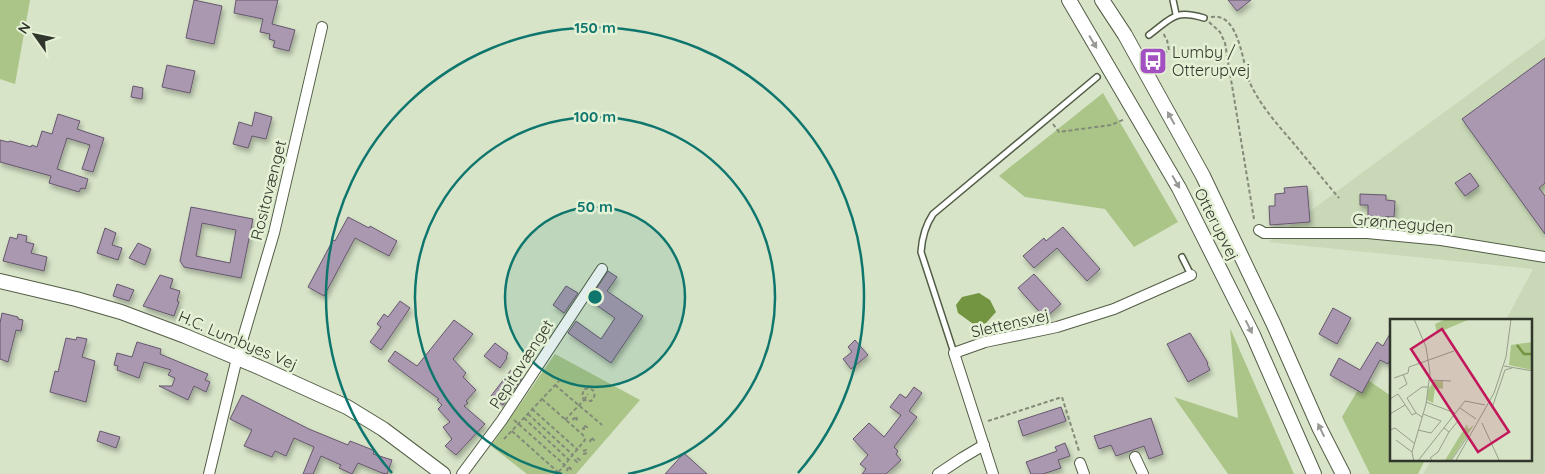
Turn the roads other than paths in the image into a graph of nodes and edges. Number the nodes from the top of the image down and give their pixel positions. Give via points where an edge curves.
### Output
1 (1068, 0) edge
2 (1102, 0) edge
3 (1173, 0) edge
4 (1176, 14) junction
5 (1204, 18) road end
6 (322, 28) dead end
7 (1148, 35) dead end
8 (1097, 76) dead end
9 (1259, 230) road end
10 (1545, 257) edge
11 (1182, 258) dead end
12 (602, 269) dead end
13 (1191, 275) joint
14 (0, 281) edge
15 (954, 353) junction
16 (237, 358) junction
17 (984, 445) junction
18 (1136, 457) dead end
19 (1080, 462) road end
20 (1341, 470) edge
21 (1313, 473) edge
22 (209, 474) edge
23 (443, 474) edge
24 (462, 474) edge
25 (938, 474) edge
26 (994, 474) edge
27 (1084, 474) edge
28 (1143, 474) edge

1 -> 21 main road, Otterupvej via 1179,188 1253,335
20 -> 2 main road, Otterupvej via 1203,176 1125,35
3 - 4 lane
4 - 5 lane
4 - 7 lane
6 - 16 street, Rositavænget via 274,233
8 - 15 lane via 933,214 926,224 921,252
9 - 10 street, Grønnegyden via 1264,233 1367,233 1441,240
11 - 13 lane
12 - 24 street, Pepitavænget via 502,420
13 - 15 street, Slettensvej via 1106,312 1057,327 985,342
14 - 16 main road, H.C. Lumbyes Vej via 120,312
15 - 17 street, Slettensvej
16 - 22 street, Rositavænget
16 - 23 main road, H.C. Lumbyes Vej via 348,408 383,429
17 - 25 street
17 - 26 street, Slettensvej
18 - 28 street
19 - 27 street

